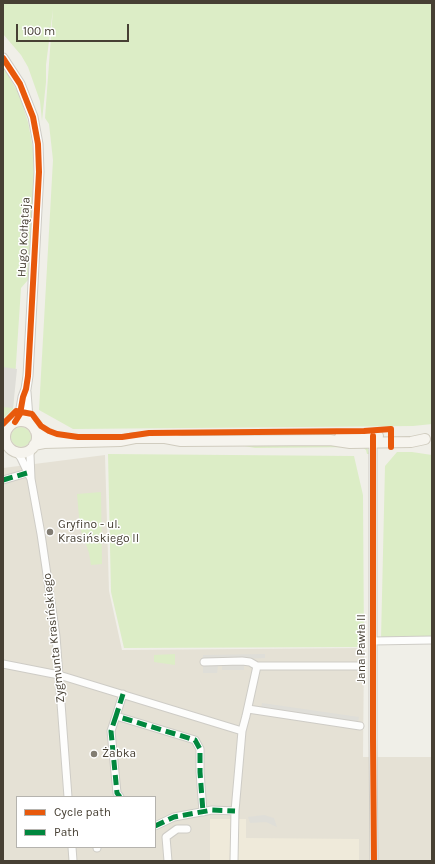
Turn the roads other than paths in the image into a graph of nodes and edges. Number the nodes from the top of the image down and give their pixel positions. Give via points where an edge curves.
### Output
1 (3, 58) edge
2 (26, 389) junction
3 (15, 422) junction
4 (33, 427) junction
5 (4, 438) edge
6 (428, 439) edge
7 (373, 440) junction
8 (73, 442) junction
9 (32, 447) junction
10 (10, 451) edge
11 (27, 472) junction
12 (31, 479) junction
13 (3, 480) edge
14 (372, 640) junction
15 (432, 640) edge
16 (204, 662) dead end
17 (3, 664) edge
18 (257, 666) junction
19 (361, 666) dead end
20 (59, 675) junction
21 (123, 694) junction
22 (248, 709) junction
23 (116, 716) junction
24 (360, 726) dead end
25 (242, 731) junction
26 (68, 796) edge
27 (119, 796) edge
28 (203, 812) junction
29 (235, 812) junction
30 (156, 826) edge
31 (188, 829) dead end
32 (72, 848) edge
33 (73, 861) edge
34 (168, 861) edge
35 (234, 861) edge
36 (374, 861) edge

1 - 2 street, Hugo Kołłątaja via 20,84 33,117 38,144 39,172
2 - 3 street, Hugo Kołłątaja
2 - 4 street, Hugo Kołłątaja via 28,418
3 - 4 main road via 23,421
3 - 5 main road via 8,428
4 - 8 main road via 39,433
4 - 9 main road via 36,438
5 - 10 main road
6 - 7 main road via 406,436
7 - 8 main road via 346,437 330,440 180,441 151,445
7 - 14 street, Jana Pawła II
8 - 9 main road via 41,443
9 - 10 main road via 24,452
9 - 12 street, Zygmunta Krasińskiego
10 - 11 street, Zygmunta Krasińskiego via 21,458
11 - 12 street, Zygmunta Krasińskiego
11 - 13 street
12 - 20 street, Zygmunta Krasińskiego via 51,602
14 - 15 street
14 - 36 street, Jana Pawła II
16 - 18 street via 242,661
17 - 20 street
18 - 19 street
18 - 22 street
20 - 21 street
20 - 26 street, Zygmunta Krasińskiego
21 - 23 street
21 - 25 street
22 - 24 street
22 - 25 street
23 - 27 street via 111,731
23 - 28 street via 195,740 200,749
25 - 29 street
28 - 29 street
28 - 30 street via 174,817
29 - 35 street
31 - 34 street via 177,829 166,837
32 - 33 street

